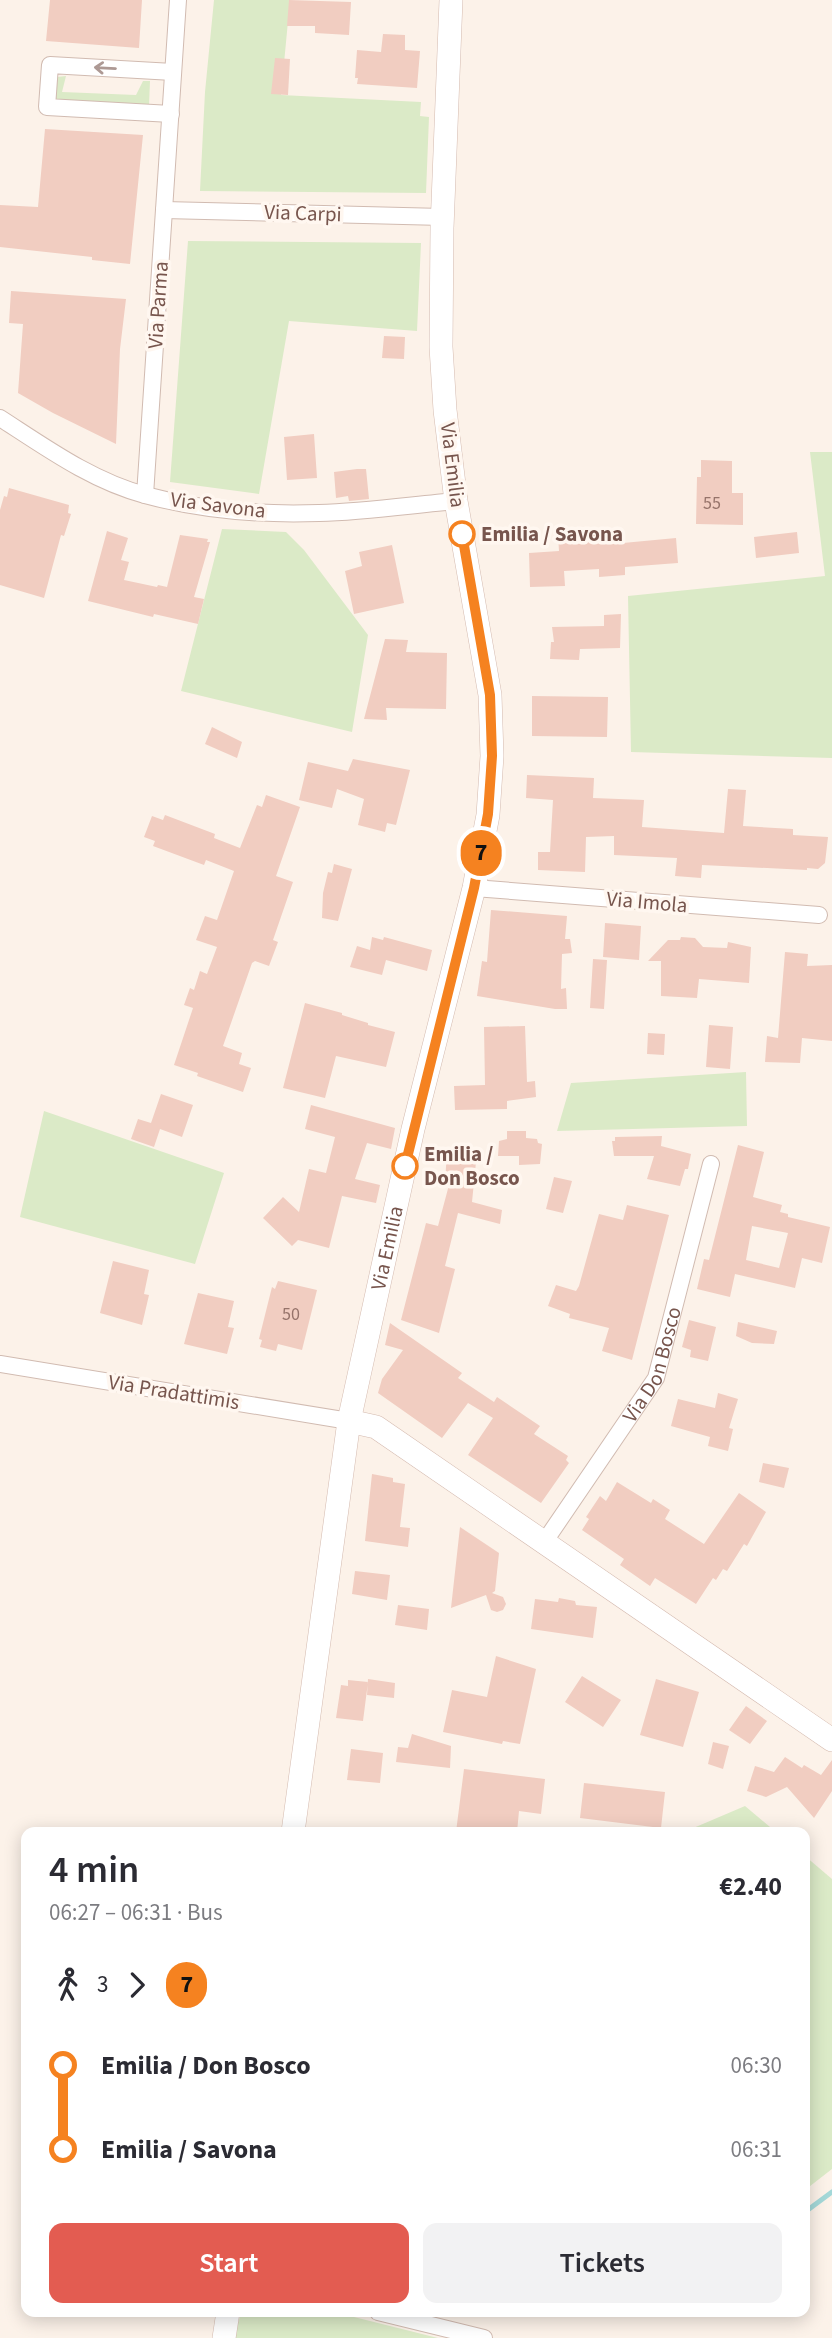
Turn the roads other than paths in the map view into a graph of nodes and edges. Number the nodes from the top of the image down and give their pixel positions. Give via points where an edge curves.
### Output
1 (178, 0) edge
2 (451, 0) edge
3 (173, 72) junction
4 (171, 114) junction
5 (164, 210) junction
6 (443, 217) junction
7 (0, 418) edge
8 (145, 495) junction
9 (456, 500) junction
10 (474, 888) junction
11 (820, 915) dead end
12 (711, 1164) dead end
13 (0, 1364) edge
14 (349, 1421) junction
15 (543, 1544) junction
16 (832, 1740) edge
17 (294, 1827) edge
18 (227, 2317) edge
19 (398, 2317) edge
20 (224, 2338) edge
21 (484, 2338) edge

1 - 3 street, Via Parma
2 - 6 street, Via Emilia
3 - 4 street, Via Parma
3 -> 4 street via 50,65 47,107
4 - 5 street, Via Parma
5 - 6 street, Via Carpi
5 - 8 street, Via Parma
6 - 9 street, Via Emilia via 442,368
7 - 8 street, Via Savona via 96,475
8 - 9 street, Via Savona via 272,513
9 - 10 street, Via Emilia via 490,695 492,768
10 - 11 street, Via Imola
10 - 14 street, Via Emilia via 413,1129
12 - 15 street, Via Don Bosco via 656,1378
13 - 14 street, Via Pradattimis
14 - 15 street via 376,1427
14 - 17 street, Via Emilia
15 - 16 street
18 - 20 street
19 - 21 street

